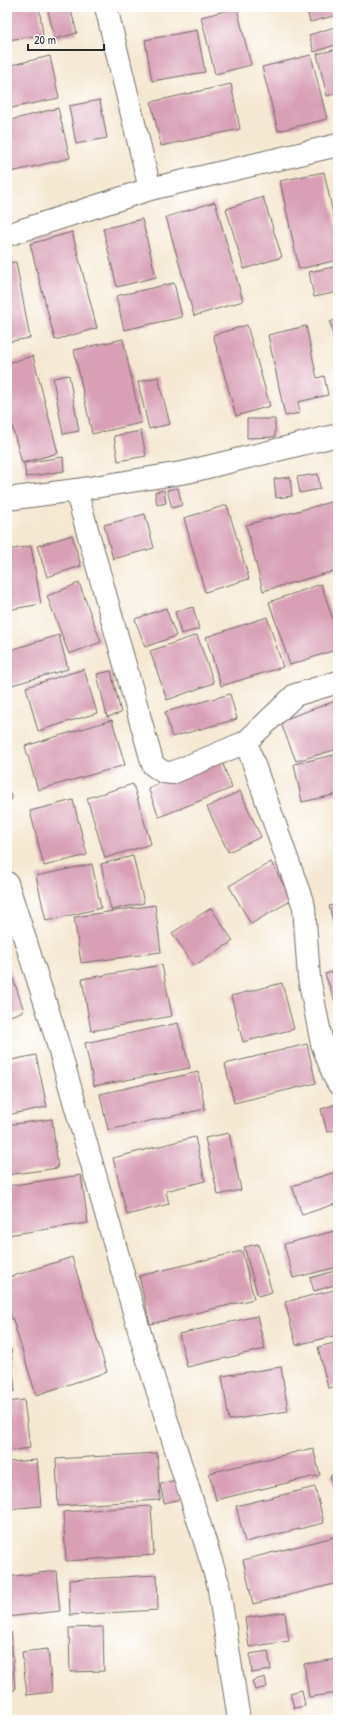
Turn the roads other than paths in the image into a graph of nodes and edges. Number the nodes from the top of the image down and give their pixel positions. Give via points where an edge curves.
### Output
1 (106, 7) edge
2 (338, 145) edge
3 (150, 189) junction
4 (7, 235) edge
5 (338, 435) edge
6 (76, 490) junction
7 (7, 499) edge
8 (338, 682) edge
9 (246, 742) junction
10 (7, 883) edge
11 (338, 1083) edge
12 (239, 1720) edge

1 - 3 street
2 - 3 street
3 - 4 street
5 - 6 street via 187,472
6 - 7 street
6 - 9 street via 153,765 163,772 172,773
8 - 9 street via 295,695
9 - 11 street via 304,907 308,978 322,1044
10 - 12 street via 53,1027 145,1351 218,1583

